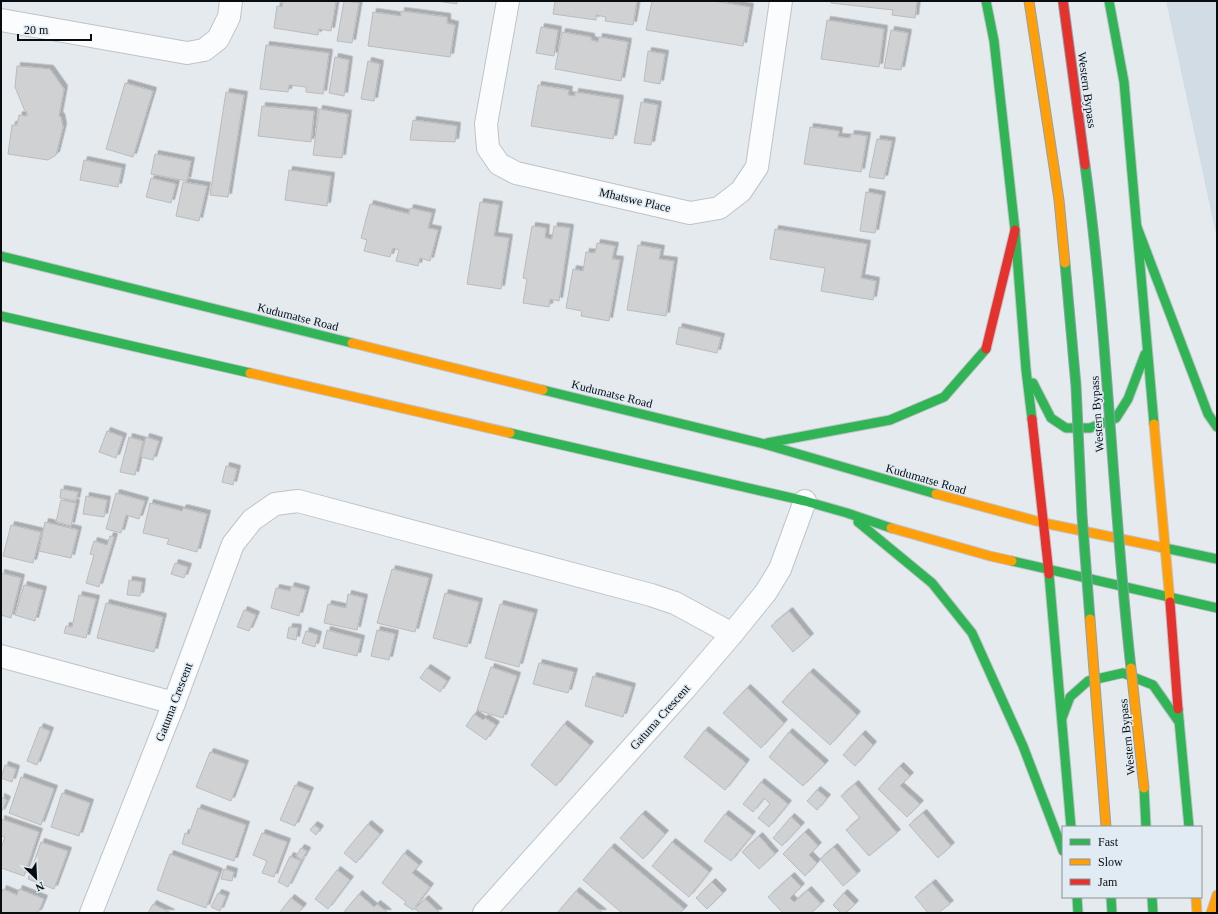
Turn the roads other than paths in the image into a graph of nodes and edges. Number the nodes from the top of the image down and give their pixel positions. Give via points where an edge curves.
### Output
1 (231, 1) edge
2 (508, 1) edge
3 (781, 1) edge
4 (986, 1) edge
5 (1029, 1) edge
6 (1062, 1) edge
7 (1109, 1) edge
8 (1, 20) edge
9 (1137, 227) junction
10 (1015, 230) junction
11 (1, 256) edge
12 (1, 316) edge
13 (1147, 349) junction
14 (1026, 370) junction
15 (1217, 427) edge
16 (764, 444) junction
17 (804, 501) junction
18 (847, 513) junction
19 (1044, 523) junction
20 (1166, 548) junction
21 (1217, 559) edge
22 (1049, 570) junction
23 (1170, 597) junction
24 (1217, 608) edge
25 (732, 634) junction
26 (1, 656) edge
27 (174, 703) junction
28 (1062, 719) junction
29 (1179, 723) junction
30 (1071, 826) edge
31 (1106, 826) edge
32 (1146, 826) edge
33 (1189, 826) edge
34 (1062, 848) edge
35 (1217, 896) edge
36 (1077, 898) edge
37 (1111, 898) edge
38 (1152, 898) edge
39 (1196, 898) edge
40 (90, 913) edge
41 (484, 913) edge
42 (1078, 913) edge
43 (1112, 913) edge
44 (1153, 913) edge
45 (1197, 913) edge
46 (1212, 913) edge

1 - 8 street via 229,17 218,39 204,50 187,53
2 - 3 street, Mhatswe Place via 486,124 488,148 499,164 516,173 690,213 719,208 741,191 757,167
4 - 10 main road via 994,41
5 - 31 main road, Western Bypass, bridge via 1059,200 1068,294
6 - 32 main road, Western Bypass, bridge via 1095,247 1123,597
7 - 9 main road via 1124,82
9 - 13 main road
9 - 15 main road via 1208,414
10 - 14 main road
10 - 16 main road via 986,350 944,397 890,420
11 - 16 main road, Kudumatse Road
12 - 17 main road
13 - 14 main road via 1128,399 1116,418 1090,428 1066,428 1051,418
13 - 20 main road
14 - 19 main road
16 - 19 main road, Kudumatse Road
17 - 18 main road
17 - 25 street, Gatuma Crescent via 780,569 766,592
18 - 22 main road via 896,530
18 - 34 main road via 932,583 972,633 1023,746
19 - 20 main road, Kudumatse Road
19 - 22 main road
20 - 21 main road, Kudumatse Road
20 - 23 main road
22 - 23 main road
22 - 28 main road
23 - 24 main road
23 - 29 main road
25 - 27 street, Gatuma Crescent via 675,603 650,595 298,501 275,504 252,520 233,544
25 - 41 street, Gatuma Crescent
26 - 27 street
27 - 40 street, Gatuma Crescent
28 - 29 main road via 1070,697 1088,681 1123,673 1153,685
28 - 30 main road
29 - 33 main road
35 - 46 main road
36 - 42 main road
37 - 43 main road
38 - 44 main road
39 - 45 main road

